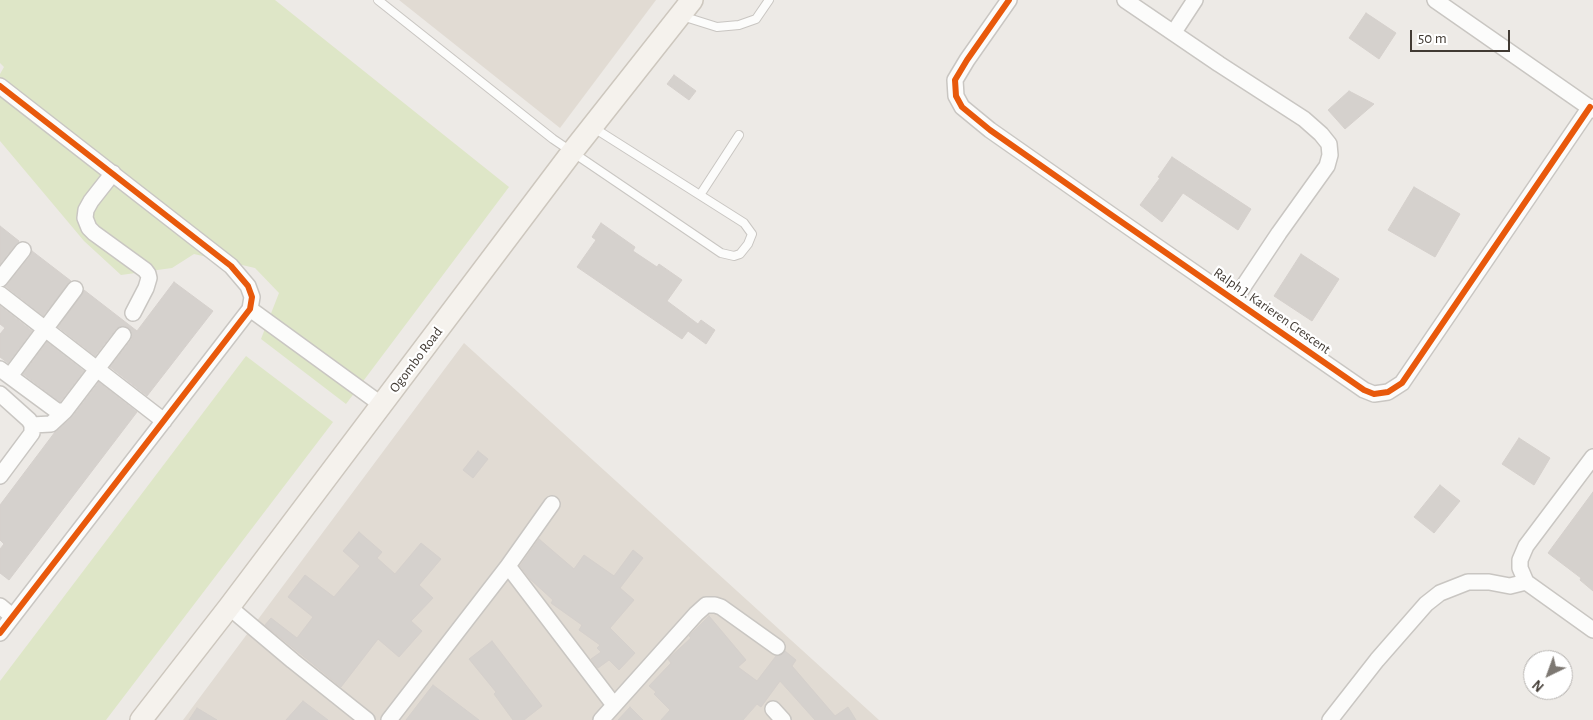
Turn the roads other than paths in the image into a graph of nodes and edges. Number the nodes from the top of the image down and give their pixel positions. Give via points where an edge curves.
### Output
1 (378, 0) edge
2 (769, 0) edge
3 (1009, 0) edge
4 (1125, 0) edge
5 (1195, 0) edge
6 (1435, 0) edge
7 (1451, 4) edge
8 (686, 8) edge
9 (1174, 32) junction
10 (0, 86) edge
11 (1591, 109) edge
12 (592, 127) junction
13 (739, 135) dead end
14 (572, 152) junction
15 (113, 173) junction
16 (700, 195) junction
17 (22, 250) dead end
18 (0, 279) edge
19 (75, 289) dead end
20 (0, 294) edge
21 (1235, 300) junction
22 (250, 309) junction
23 (133, 314) dead end
24 (44, 328) junction
25 (123, 335) dead end
26 (98, 370) junction
27 (5, 373) edge
28 (0, 394) edge
29 (382, 406) junction
30 (65, 411) junction
31 (164, 421) junction
32 (32, 425) junction
33 (1593, 457) edge
34 (0, 476) edge
35 (552, 504) dead end
36 (508, 566) junction
37 (1526, 582) junction
38 (0, 606) edge
39 (229, 607) junction
40 (12, 616) junction
41 (1593, 630) edge
42 (0, 633) edge
43 (777, 647) dead end
44 (610, 714) edge
45 (140, 720) edge
46 (367, 720) edge
47 (389, 720) edge
48 (1330, 720) edge

1 - 14 lane
2 - 8 lane via 756,19 739,26 717,27
3 - 21 street, Ralph J. Karieren Crescent via 956,80 954,90 962,107 990,130
4 - 9 street, Ralph J. Karieren Crescent
5 - 9 street
6 - 7 street
7 - 11 street
8 - 12 main road, Ogombo Road
9 - 21 street, Ralph J. Karieren Crescent via 1304,118 1329,144 1327,166
10 - 15 street
11 - 21 street, Ralph J. Karieren Crescent via 1402,383 1394,389 1380,394 1364,390
12 - 14 main road, Ogombo Road
12 - 16 lane
13 - 16 lane
14 - 16 lane via 722,253 740,254 752,234 744,223
14 - 29 main road, Ogombo Road
15 - 22 street via 231,266 250,289
15 - 23 street via 90,201 85,218 94,233 148,274 146,288
17 - 18 street
19 - 24 street
20 - 24 street
22 - 29 street
22 - 31 street
24 - 26 street
24 - 27 street
25 - 26 street
26 - 30 street
26 - 31 street
27 - 30 street via 57,411
28 - 32 street
29 - 39 main road, Ogombo Road
30 - 32 street via 51,424
31 - 40 street
32 - 34 street via 28,441
33 - 37 street via 1526,546 1520,568
35 - 36 street
36 - 44 street
36 - 47 street
37 - 41 street
37 - 48 street via 1510,586 1468,582 1440,593 1426,604 1377,660
38 - 40 street
39 - 45 main road, Ogombo Road
39 - 46 street
40 - 42 street
43 - 44 street via 721,607 706,605

